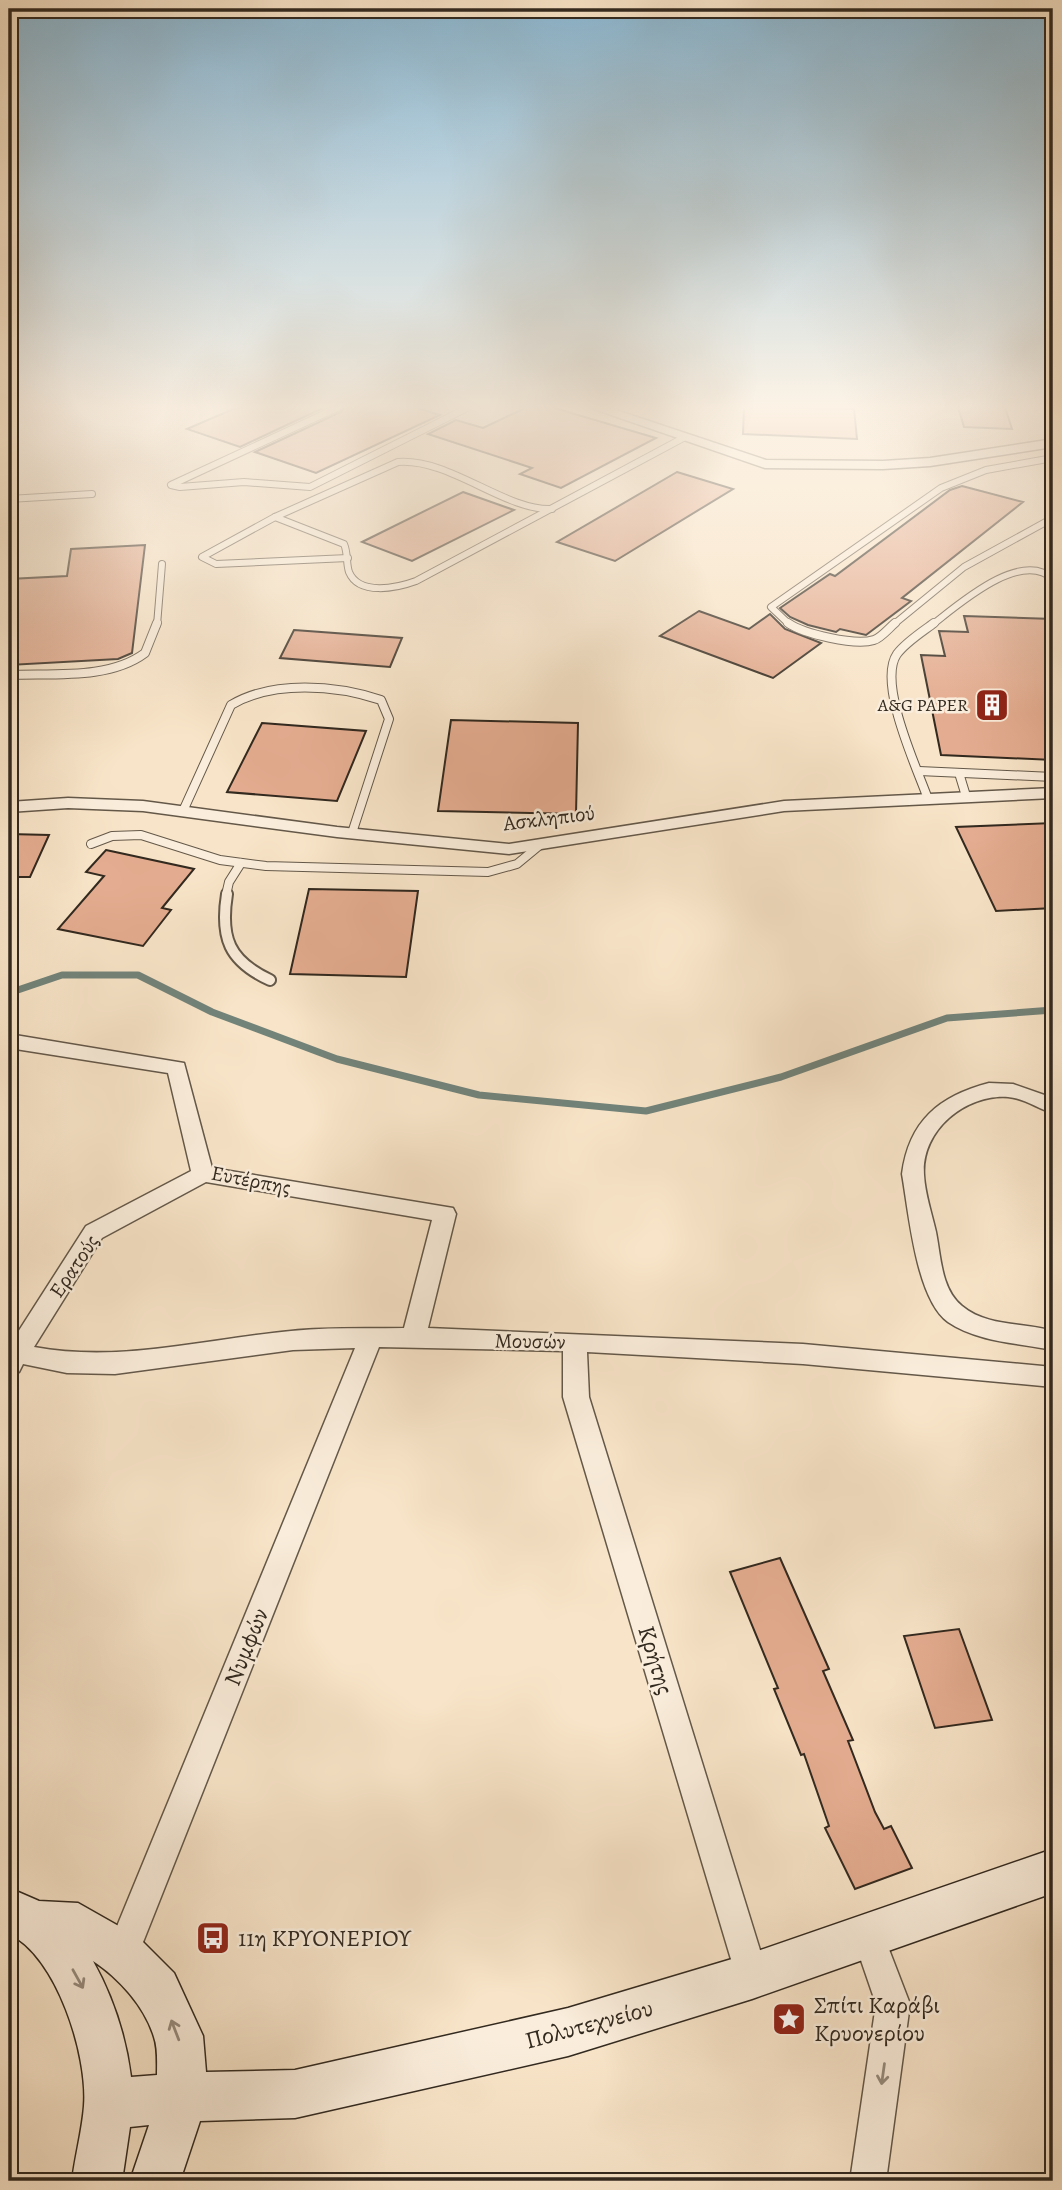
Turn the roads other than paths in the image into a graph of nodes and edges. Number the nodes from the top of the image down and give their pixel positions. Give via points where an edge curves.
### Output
1 (292, 509) edge
2 (552, 509) edge
3 (911, 509) edge
4 (275, 517) junction
5 (1053, 518) edge
6 (348, 558) junction
7 (162, 564) dead end
8 (1053, 579) edge
9 (9, 675) edge
10 (919, 772) junction
11 (959, 774) junction
12 (1053, 777) edge
13 (1053, 793) edge
14 (966, 796) junction
15 (929, 799) junction
16 (9, 807) edge
17 (183, 811) junction
18 (352, 833) junction
19 (91, 844) dead end
20 (540, 845) junction
21 (241, 863) junction
22 (270, 980) dead end
23 (9, 1041) edge
24 (1053, 1106) edge
25 (203, 1174) junction
26 (1050, 1333) edge
27 (414, 1337) junction
28 (370, 1340) junction
29 (575, 1342) junction
30 (12, 1357) edge
31 (1053, 1369) edge
32 (1053, 1377) edge
33 (1053, 1871) edge
34 (23, 1917) edge
35 (869, 1937) junction
36 (122, 1953) junction
37 (752, 1976) junction
38 (183, 2097) junction
39 (109, 2104) junction
40 (97, 2181) edge
41 (155, 2181) edge
42 (868, 2181) edge

1 - 4 lane
2 - 6 lane via 412,583 393,587 362,584 351,575
3 - 5 lane via 771,607 790,624 811,633 874,640 964,567
4 - 6 lane via 344,544
4 - 6 lane via 204,554 203,560 222,564
7 - 9 lane via 162,594 153,634 138,660 109,668
8 - 10 lane via 1038,569 1014,571 964,600 896,655 894,698
10 - 11 lane
10 - 15 lane
11 - 12 lane
11 - 14 lane
13 - 14 street, Ασκληπιού
14 - 15 street, Ασκληπιού
15 - 20 street, Ασκληπιού via 784,806
16 - 17 street, Ασκληπιού via 68,803
17 - 18 street, Ασκληπιού
17 - 18 lane via 231,705 239,698 274,691 358,692 382,700 390,719
18 - 20 street, Ασκληπιού via 509,849
19 - 21 lane via 112,836 141,835
20 - 21 lane via 517,864 488,873
21 - 22 lane via 229,882 226,904 230,949 248,969
23 - 25 street, Ευτέρπης via 177,1068
24 - 26 street via 1005,1090 962,1100 929,1125 913,1160 936,1290 945,1307 970,1324
25 - 27 street, Ευτέρπης via 445,1213
25 - 30 street, Ερατούς via 94,1232
26 - 31 street
27 - 28 street, Μουσών
27 - 29 street, Μουσών
28 - 30 street, Μουσών via 293,1340 116,1364
28 - 36 street, Νυμφών
29 - 32 street, Μουσών via 803,1354
29 - 37 street, Κρήτης via 576,1397
33 - 35 street, Πολυτεχνείου
34 - 36 street via 78,1926
34 -> 39 street via 68,1963 88,1999 104,2056
35 - 37 street, Πολυτεχνείου
35 -> 42 street via 893,2004
38 -> 36 street via 178,2036 157,1990
37 - 38 street, Πολυτεχνείου via 568,2032 295,2094
38 - 39 street, Πολυτεχνείου
38 - 41 street
39 - 40 street

